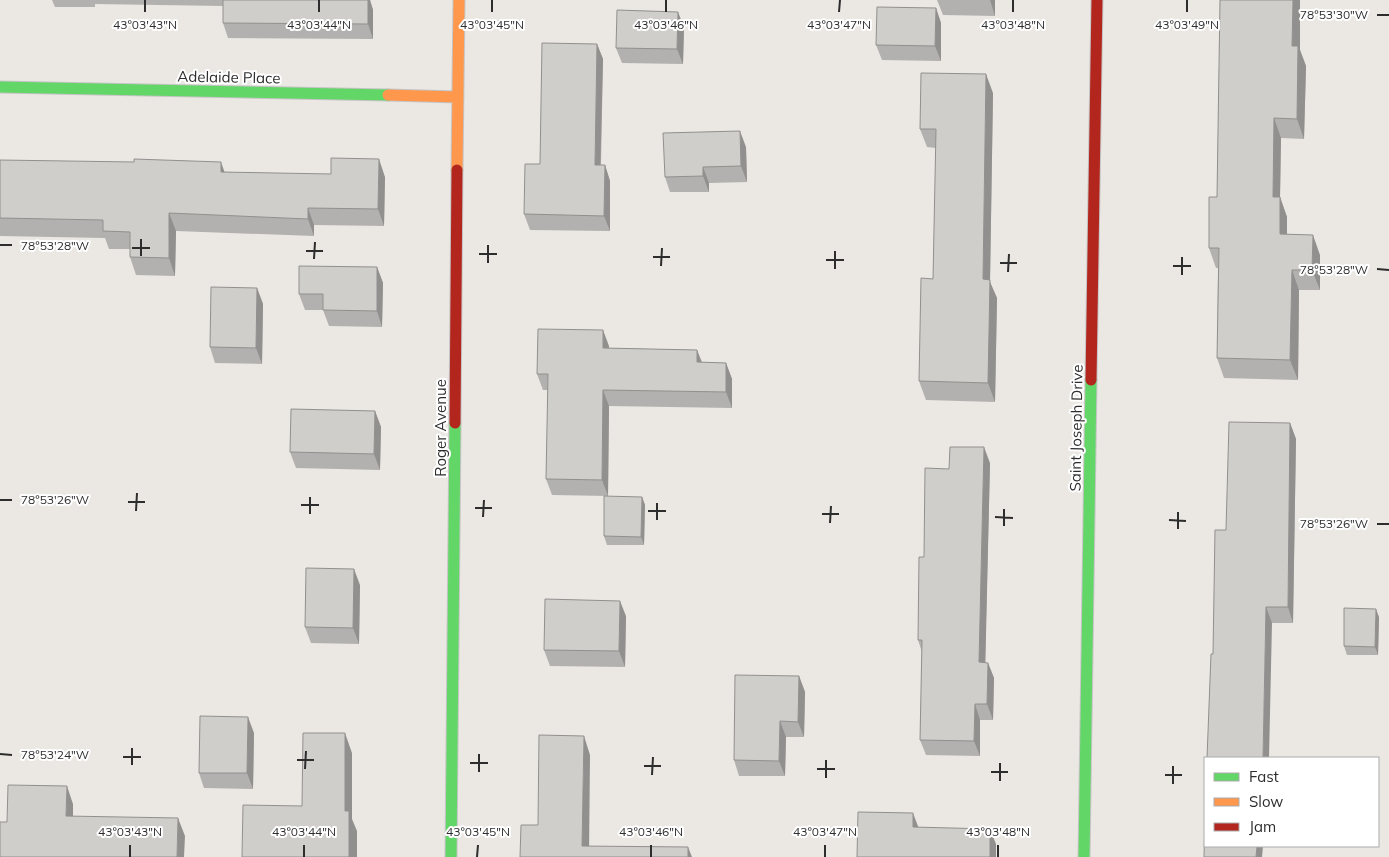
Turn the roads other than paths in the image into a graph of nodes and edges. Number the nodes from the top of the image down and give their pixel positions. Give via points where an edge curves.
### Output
1 (459, 0) edge
2 (1098, 0) edge
3 (0, 87) edge
4 (458, 97) junction
5 (451, 857) edge
6 (1084, 857) edge

1 - 4 street, Roger Avenue
2 - 6 street, Saint Joseph Drive
3 - 4 street, Adelaide Place
4 - 5 street, Roger Avenue

